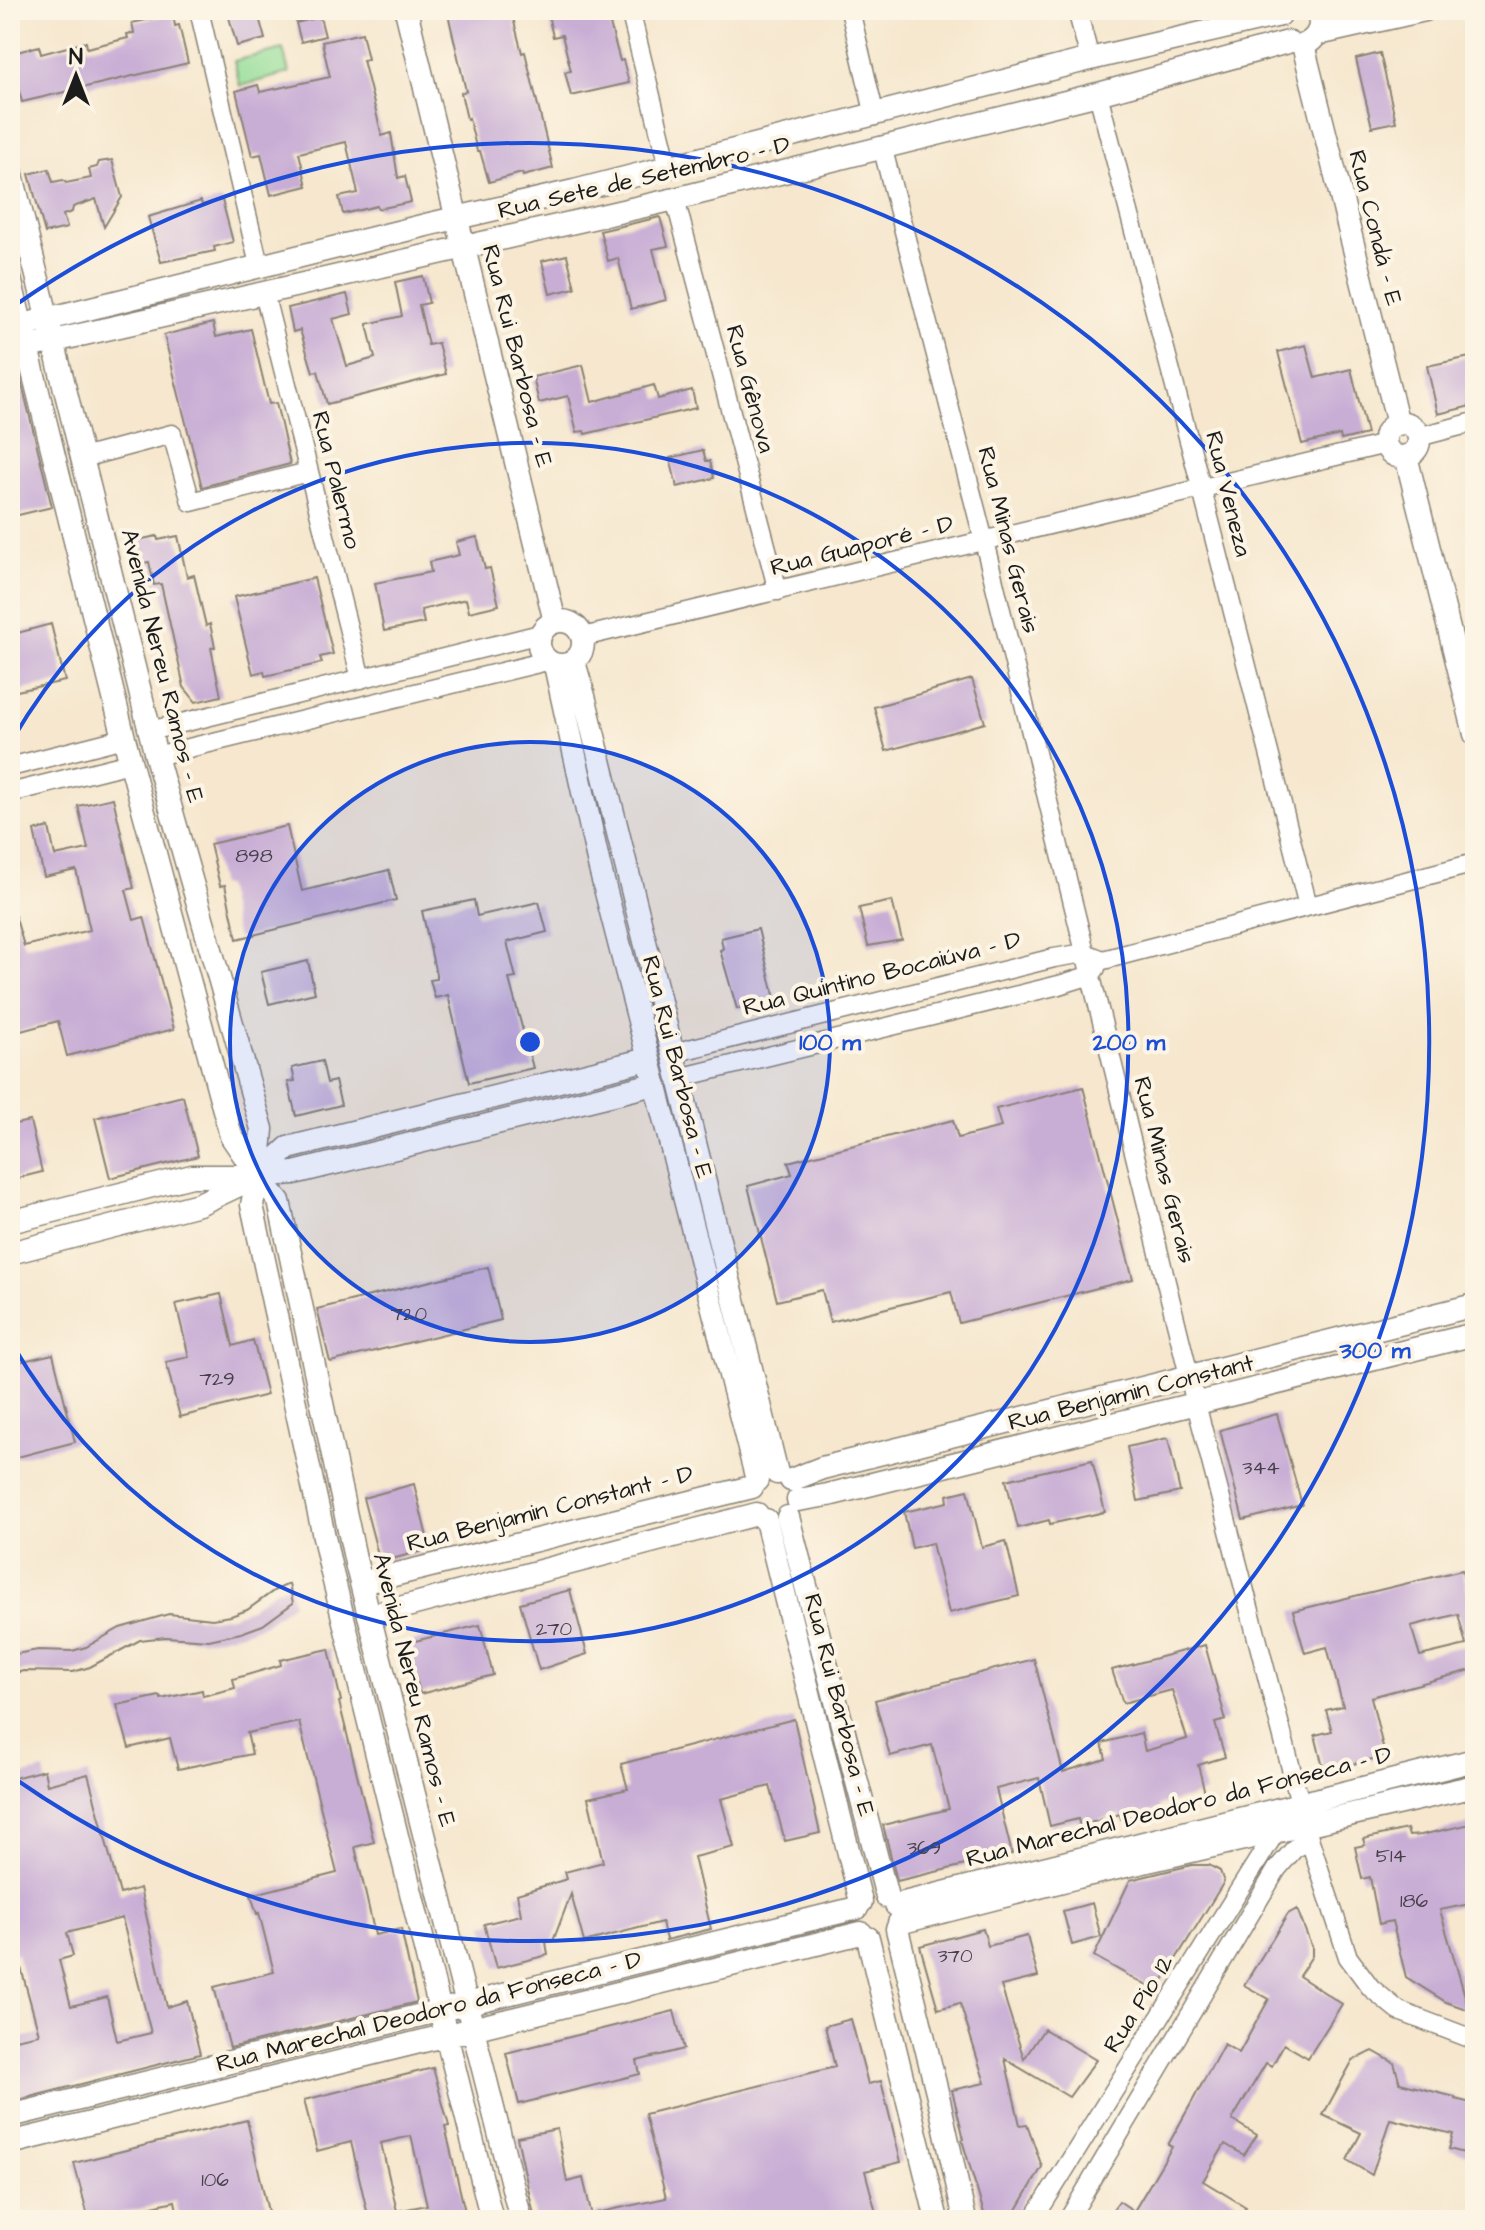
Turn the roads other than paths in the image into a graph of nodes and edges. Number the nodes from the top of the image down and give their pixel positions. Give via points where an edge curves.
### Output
1 (199, 10) edge
2 (406, 10) edge
3 (630, 10) edge
4 (850, 10) edge
5 (1077, 10) edge
6 (1315, 10) edge
7 (1425, 10) edge
8 (1282, 12) edge
9 (1303, 40) junction
10 (1090, 59) junction
11 (1098, 94) junction
12 (875, 116) junction
13 (882, 146) junction
14 (668, 166) junction
15 (10, 167) edge
16 (675, 199) junction
17 (456, 218) junction
18 (463, 246) junction
19 (259, 265) junction
20 (10, 279) edge
21 (264, 293) junction
22 (47, 319) junction
23 (16, 327) edge
24 (54, 342) junction
25 (18, 350) edge
26 (1475, 422) edge
27 (1398, 424) junction
28 (1418, 437) junction
29 (1386, 444) junction
30 (1406, 456) junction
31 (82, 458) junction
32 (308, 472) junction
33 (1202, 490) junction
34 (984, 541) junction
35 (778, 591) junction
36 (547, 628) junction
37 (583, 637) junction
38 (558, 663) junction
39 (361, 679) junction
40 (230, 711) junction
41 (150, 731) junction
42 (1475, 734) edge
43 (237, 737) junction
44 (124, 738) junction
45 (61, 754) junction
46 (156, 756) junction
47 (130, 763) junction
48 (10, 767) edge
49 (68, 778) junction
50 (10, 793) edge
51 (1475, 863) edge
52 (1308, 906) junction
53 (1085, 953) junction
54 (1103, 960) junction
55 (1091, 975) junction
56 (953, 983) junction
57 (959, 1009) junction
58 (673, 1053) junction
59 (648, 1059) junction
60 (679, 1078) junction
61 (654, 1084) junction
62 (258, 1176) junction
63 (10, 1222) edge
64 (10, 1253) edge
65 (1475, 1305) edge
66 (1400, 1324) junction
67 (1475, 1334) edge
68 (1407, 1351) junction
69 (1190, 1377) junction
70 (1196, 1404) junction
71 (977, 1429) junction
72 (984, 1457) junction
73 (773, 1496) junction
74 (416, 1569) junction
75 (361, 1583) junction
76 (425, 1601) junction
77 (369, 1616) junction
78 (1475, 1760) edge
79 (1475, 1786) edge
80 (1272, 1822) junction
81 (1306, 1824) junction
82 (859, 1905) junction
83 (894, 1913) junction
84 (864, 1936) junction
85 (465, 2003) junction
86 (440, 2009) junction
87 (471, 2029) junction
88 (446, 2035) junction
89 (1475, 2040) edge
90 (10, 2116) edge
91 (1090, 2127) junction
92 (1114, 2142) junction
93 (10, 2143) edge
94 (492, 2220) edge
95 (521, 2220) edge
96 (937, 2220) edge
97 (965, 2220) edge
98 (1033, 2220) edge
99 (1068, 2220) edge

1 - 19 street
2 - 17 street, Rua Rui Barbosa - E
3 - 14 street
4 - 12 street
5 - 10 street
6 - 9 street via 1321,25
7 - 9 street, Rua Sete de Setembro - D
8 - 9 street via 1281,34
8 - 10 street, Rua Sete de Setembro - D
9 - 11 street, Rua Sete de Setembro - D
9 - 27 street, Rua Condá - E
10 - 12 street, Rua Sete de Setembro - D
11 - 13 street, Rua Sete de Setembro - D
11 - 33 street, Rua Veneza
12 - 14 street, Rua Sete de Setembro - D
13 - 16 street, Rua Sete de Setembro - D
13 - 34 street, Rua Minas Gerais
14 - 17 street, Rua Sete de Setembro - D
15 - 22 street, Avenida Nereu Ramos - E
16 - 18 street, Rua Sete de Setembro - D
16 - 35 street, Rua Gênova
17 - 18 street, Rua Rui Barbosa - E
17 - 19 street, Rua Sete de Setembro - D
18 - 21 street, Rua Sete de Setembro - D
18 - 36 street, Rua Rui Barbosa - E
19 - 22 street, Rua Sete de Setembro - D
20 - 23 street, Avenida Nereu Ramos - E
21 - 24 street, Rua Sete de Setembro - D
21 - 32 street, Rua Palermo
22 - 23 street, Rua Sete de Setembro - D
22 - 24 street, Avenida Nereu Ramos - E
23 - 25 street, Avenida Nereu Ramos - E
24 - 25 street, Rua Sete de Setembro - D
24 - 31 street, Avenida Nereu Ramos - E
25 - 44 street, Avenida Nereu Ramos - E
26 - 28 street
27 - 28 street via 1410,425
27 - 29 street via 1388,431
28 - 30 street via 1417,447
29 - 30 street via 1391,453
29 - 33 street, Rua Guaporé - D
30 - 42 street
31 - 32 street via 172,434 191,502
31 - 41 street, Avenida Nereu Ramos - E
32 - 39 street, Rua Palermo
33 - 34 street, Rua Guaporé - D
33 - 52 street, Rua Veneza
34 - 35 street, Rua Guaporé - D
34 - 53 street, Rua Minas Gerais
35 - 37 street, Rua Guaporé - D
36 - 37 street via 572,624
36 - 38 street via 541,653
36 - 39 street
37 - 38 street via 584,647
38 - 43 street
38 - 58 street, Rua Rui Barbosa - E via 584,696
38 - 59 street, Rua Rui Barbosa - E via 599,865
39 - 40 street
40 - 41 street
40 - 43 street
41 - 46 street, Avenida Nereu Ramos - E
43 - 46 street
44 - 45 street
44 - 47 street, Avenida Nereu Ramos - E
45 - 48 street
45 - 49 street
46 - 62 street, Avenida Nereu Ramos - E via 262,1129
47 - 49 street
47 - 62 street, Avenida Nereu Ramos - E via 231,1136
49 - 50 street
51 - 52 street
52 - 54 street
53 - 54 street
53 - 55 street, Rua Minas Gerais
53 - 56 street, Rua Quintino Bocaiúva - D
54 - 55 street
55 - 57 street
55 - 69 street, Rua Minas Gerais
56 - 57 street
56 - 58 street, Rua Quintino Bocaiúva - D
57 - 60 street
58 - 60 street, Rua Rui Barbosa - E
59 - 61 street, Rua Rui Barbosa - E
59 - 62 street via 288,1148
60 - 73 street, Rua Rui Barbosa - E
61 - 62 street via 294,1173
61 - 73 street, Rua Rui Barbosa - E
62 - 63 street via 192,1176
62 - 64 street via 199,1204
62 - 75 street, Avenida Nereu Ramos - E via 279,1201
62 - 86 street, Avenida Nereu Ramos - E via 252,1205 280,1337 331,1569
65 - 66 street, Rua Benjamin Constant
66 - 68 street
66 - 69 street, Rua Benjamin Constant
67 - 68 street, Rua Benjamin Constant
68 - 70 street, Rua Benjamin Constant
69 - 70 street, Rua Minas Gerais
69 - 71 street, Rua Benjamin Constant - D
70 - 72 street, Rua Benjamin Constant
70 - 81 street, Rua Minas Gerais
71 - 72 street
71 - 73 street, Rua Benjamin Constant - D via 822,1468
72 - 73 street, Rua Benjamin Constant via 828,1495
73 - 74 street, Rua Benjamin Constant - D
73 - 76 street, Rua Benjamin Constant - D
73 - 82 street, Rua Rui Barbosa - E
73 - 83 street, Rua Rui Barbosa - E
74 - 75 street, Rua Benjamin Constant - D
74 - 76 street
75 - 77 street, Avenida Nereu Ramos - E
76 - 77 street, Rua Benjamin Constant - D
77 - 85 street, Avenida Nereu Ramos - E
78 - 81 street, Rua Marechal Deodoro da Fonseca - D
79 - 81 street, Rua Marechal Deodoro da Fonseca - D
80 - 81 street, Rua Marechal Deodoro da Fonseca - D
80 - 83 street, Rua Marechal Deodoro da Fonseca - D
80 - 91 street, Rua Pio 12
81 - 89 street, Rua Minas Gerais via 1348,1957 1371,1988 1399,2011
81 - 92 street, Rua Pio 12
82 - 83 street via 878,1895
82 - 84 street via 855,1917
82 - 85 street, Rua Marechal Deodoro da Fonseca - D
83 - 84 street via 889,1937
83 - 97 street, Rua Rui Barbosa - E
84 - 87 street, Rua Marechal Deodoro da Fonseca - D
84 - 96 street
85 - 86 street, Rua Marechal Deodoro da Fonseca - D
85 - 87 street, Avenida Nereu Ramos - E
86 - 88 street, Avenida Nereu Ramos - E
86 - 90 street, Rua Marechal Deodoro da Fonseca - D
87 - 88 street, Rua Marechal Deodoro da Fonseca - D
87 - 95 street, Avenida Nereu Ramos - E
88 - 93 street, Rua Marechal Deodoro da Fonseca - D
88 - 94 street, Avenida Nereu Ramos - E
91 - 92 street
91 - 98 street, Rua Pio 12
92 - 99 street, Rua Pio 12

